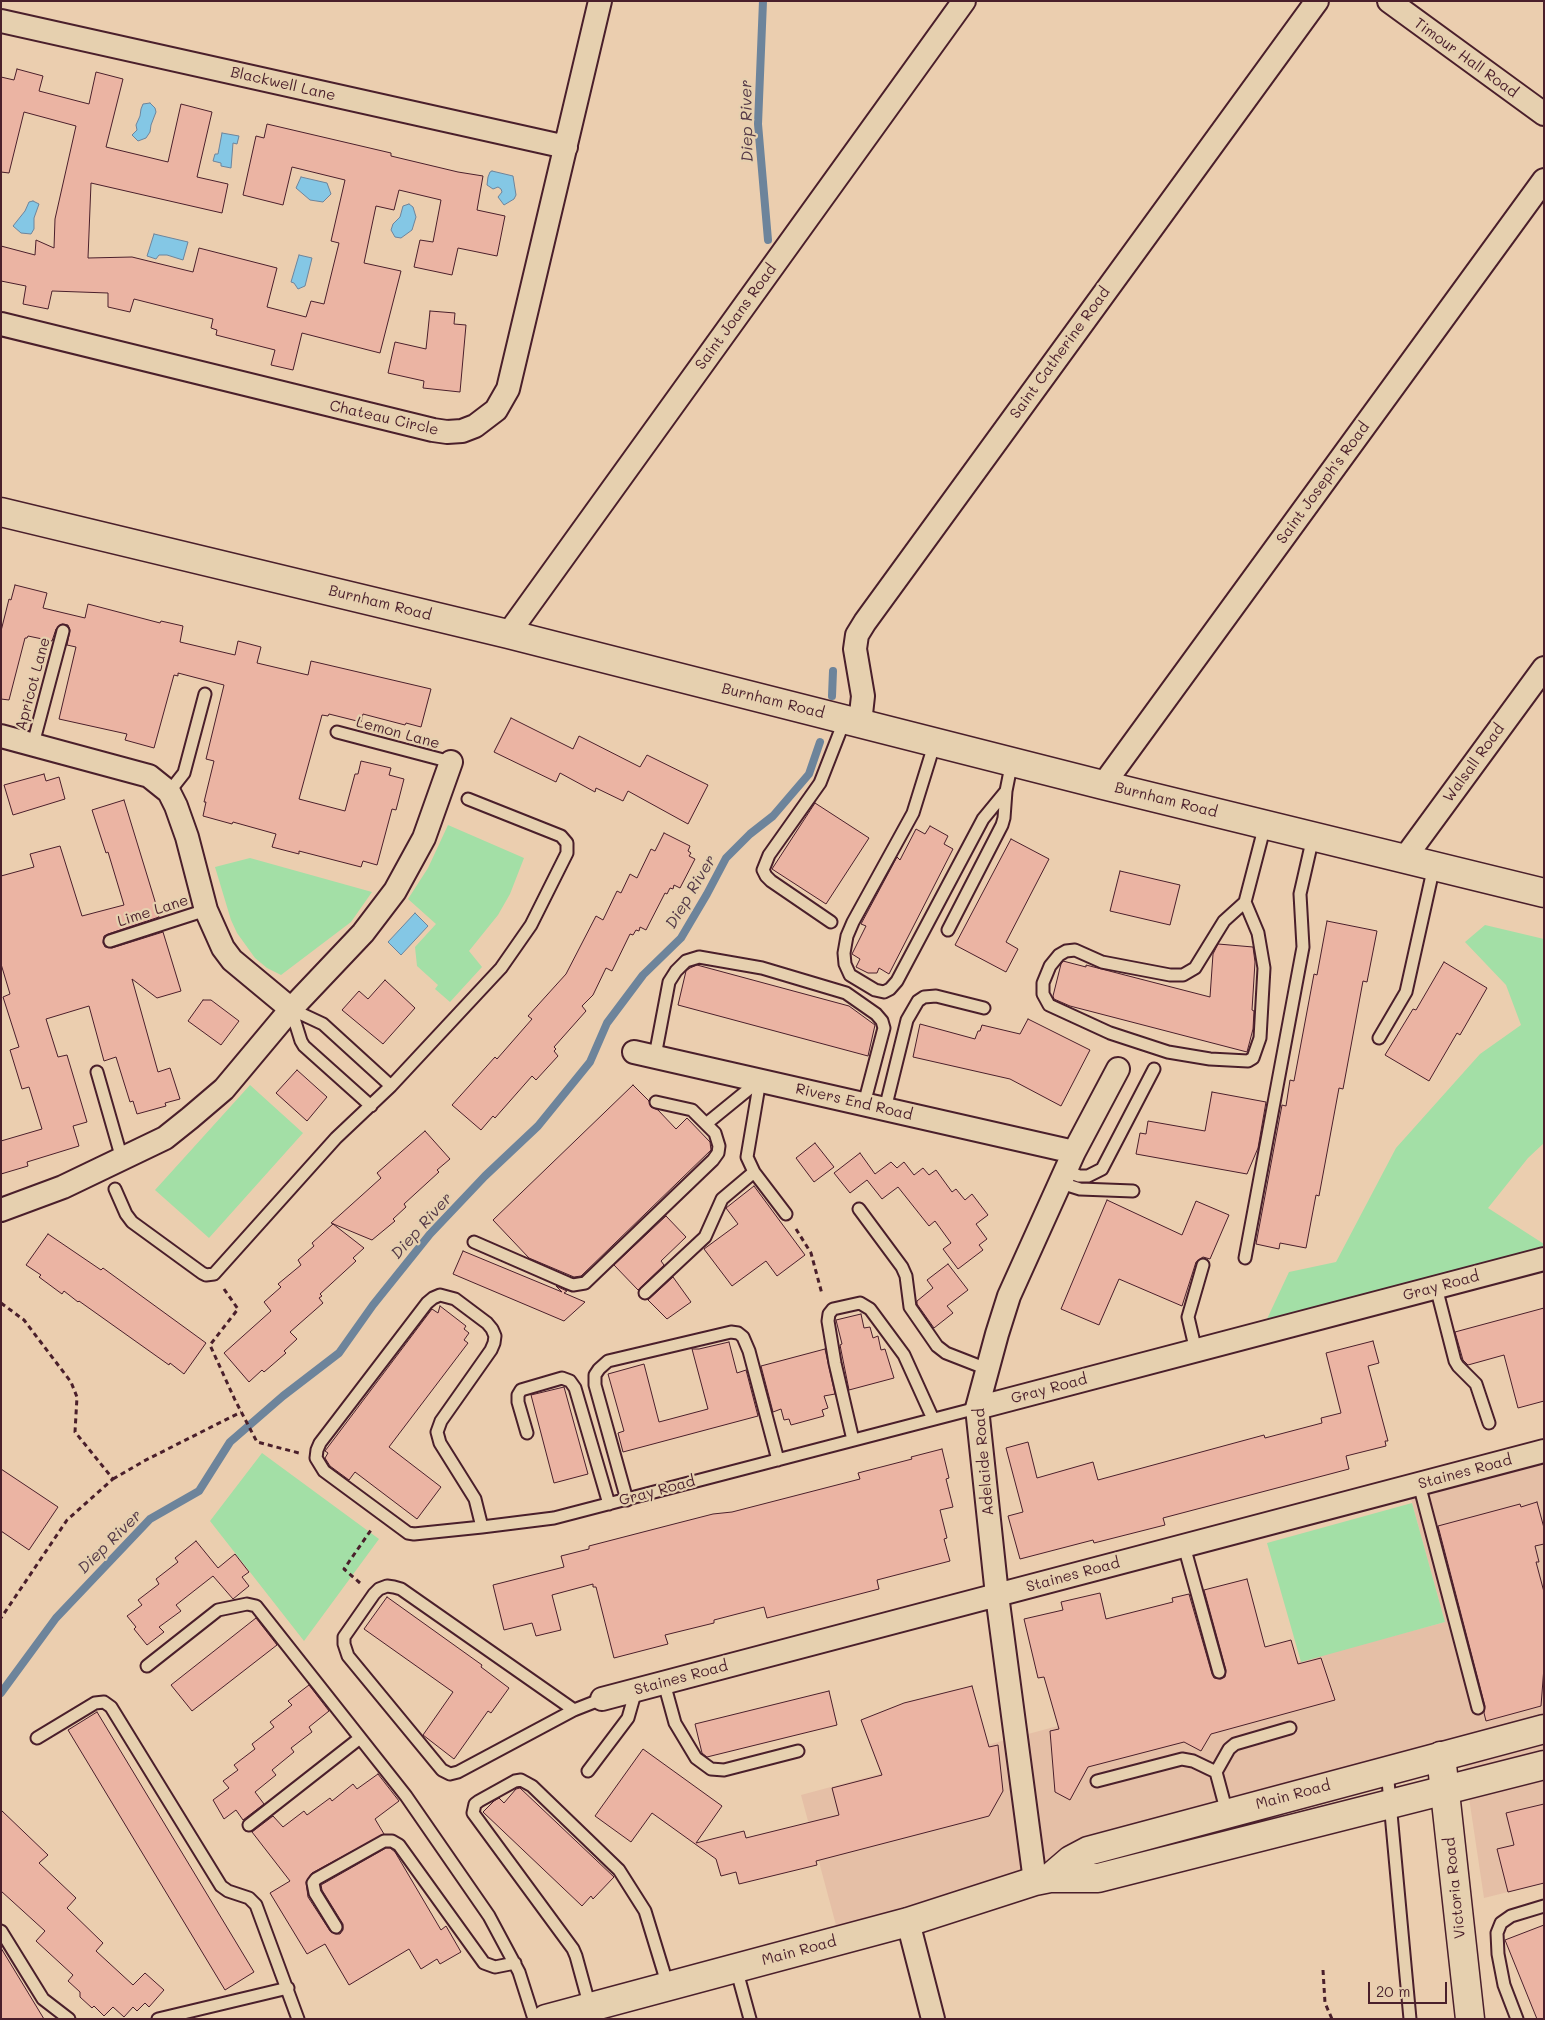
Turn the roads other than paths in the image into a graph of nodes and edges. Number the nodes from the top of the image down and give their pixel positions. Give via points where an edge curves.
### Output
1 (600, 1) edge
2 (964, 1) edge
3 (1317, 1) edge
4 (1389, 1) edge
5 (1, 21) edge
6 (1544, 114) edge
7 (566, 147) junction
8 (1544, 180) edge
9 (3, 331) edge
10 (1, 512) edge
11 (63, 631) dead end
12 (508, 634) junction
13 (1544, 668) edge
14 (205, 694) dead end
15 (837, 717) junction
16 (337, 732) dead end
17 (1, 736) edge
18 (935, 742) junction
19 (33, 744) junction
20 (1012, 761) junction
21 (451, 762) joint
22 (1103, 784) junction
23 (1006, 791) junction
24 (169, 792) junction
25 (468, 799) dead end
26 (1265, 824) junction
27 (1313, 836) junction
28 (1404, 859) junction
29 (1434, 866) junction
30 (1544, 893) edge
31 (1245, 902) junction
32 (206, 910) junction
33 (831, 922) dead end
34 (948, 930) dead end
35 (110, 941) dead end
36 (984, 1008) dead end
37 (291, 1009) junction
38 (1379, 1038) dead end
39 (644, 1054) joint
40 (1118, 1069) dead end
41 (1154, 1069) dead end
42 (97, 1072) dead end
43 (760, 1080) junction
44 (391, 1086) junction
45 (656, 1102) dead end
46 (864, 1104) junction
47 (371, 1106) junction
48 (886, 1109) junction
49 (706, 1124) junction
50 (122, 1159) junction
51 (1067, 1169) junction
52 (754, 1172) junction
53 (115, 1189) dead end
54 (1133, 1191) dead end
55 (859, 1209) dead end
56 (1, 1210) edge
57 (786, 1214) road end
58 (474, 1242) dead end
59 (1245, 1258) dead end
60 (1544, 1259) edge
61 (1203, 1264) dead end
62 (1436, 1287) junction
63 (645, 1293) dead end
64 (1196, 1351) junction
65 (987, 1369) junction
66 (977, 1408) junction
67 (933, 1420) junction
68 (1489, 1423) dead end
69 (527, 1433) dead end
70 (853, 1440) junction
71 (1544, 1451) edge
72 (778, 1460) junction
73 (1419, 1484) junction
74 (627, 1500) junction
75 (609, 1504) junction
76 (482, 1526) junction
77 (1184, 1546) junction
78 (997, 1595) junction
79 (147, 1666) dead end
80 (1219, 1672) dead end
81 (664, 1683) junction
82 (636, 1690) junction
83 (602, 1699) joint
84 (1478, 1708) dead end
85 (574, 1710) junction
86 (1290, 1728) dead end
87 (1544, 1729) edge
88 (37, 1738) dead end
89 (360, 1738) junction
90 (798, 1751) dead end
91 (1440, 1756) junction
92 (1544, 1765) edge
93 (1387, 1770) junction
94 (588, 1771) dead end
95 (1216, 1772) junction
96 (1097, 1781) dead end
97 (1445, 1790) junction
98 (1391, 1803) junction
99 (1227, 1813) junction
100 (249, 1825) dead end
101 (1042, 1879) junction
102 (1544, 1906) edge
103 (908, 1922) junction
104 (336, 1927) dead end
105 (1, 1931) edge
106 (515, 1963) junction
107 (736, 1968) junction
108 (668, 1986) junction
109 (288, 1988) junction
110 (590, 2007) junction
111 (69, 2019) edge
112 (158, 2019) edge
113 (298, 2019) edge
114 (534, 2019) edge
115 (546, 2019) edge
116 (750, 2019) edge
117 (933, 2019) edge
118 (1410, 2019) edge
119 (1470, 2019) edge
120 (1517, 2019) edge

1 - 7 street, Chateau Circle
2 - 12 street, Saint Joans Road
3 - 15 street, Saint Catherine Road via 865,622 857,635 855,650 863,696
4 - 6 street, Timour Hall Road
5 - 7 street, Blackwell Lane
7 - 9 street, Chateau Circle via 504,400 488,418 462,431 432,430
8 - 22 street, Saint Joseph's Road
10 - 12 street, Burnham Road
11 - 19 lane, Apricot Lane
12 - 15 street, Burnham Road
13 - 28 street, Walsall Road
14 - 24 lane via 184,773
15 - 18 street, Burnham Road
15 - 33 lane via 820,783 769,855 764,870 771,881
16 - 21 lane, Lemon Lane
17 - 19 street
18 - 20 street, Burnham Road
18 - 23 lane via 913,813 847,936 844,953 850,975 884,992 897,981 983,819
19 - 24 street via 149,776
20 - 22 street, Burnham Road
20 - 23 lane
21 - 37 street via 424,838 395,891 363,933
22 - 26 street, Burnham Road
23 - 34 lane via 1002,825
24 - 32 street via 186,837
25 - 44 lane via 561,836 568,843 568,848 531,925 501,968
26 - 27 street, Burnham Road
26 - 31 lane
27 - 28 street, Burnham Road
27 - 59 lane via 1300,894 1302,947
28 - 29 street, Burnham Road
29 - 30 street, Burnham Road
29 - 38 lane via 1406,992
31 - 31 lane via 1224,921 1195,968 1183,975 1102,962 1075,950 1066,951 1050,966 1043,982 1043,994 1048,1005 1110,1034 1168,1052 1248,1061 1253,1058 1260,1038 1264,968 1258,933
32 - 35 lane, Lime Lane
32 - 37 street via 232,960
36 - 48 lane via 936,996 918,1001 907,1020
37 - 44 lane via 320,1022
37 - 47 lane via 304,1046
37 - 50 street via 217,1095 165,1138
39 - 43 street, Rivers End Road
39 - 46 lane via 669,982 686,961 699,957 762,968 846,993 882,1021 884,1028
40 - 51 street, Adelaide Road
41 - 51 lane via 1102,1169 1088,1176 1079,1176
42 - 50 lane
43 - 46 street, Rivers End Road
43 - 49 lane
43 - 52 lane via 747,1157
44 - 47 lane
45 - 49 lane via 692,1110
46 - 48 street, Rivers End Road
47 - 53 lane via 336,1138 214,1274 202,1273 132,1222
48 - 51 street, Rivers End Road
49 - 58 lane via 715,1133 719,1146 713,1160 585,1283 568,1283
50 - 56 street via 63,1187
51 - 54 lane via 1080,1190
51 - 65 street, Adelaide Road via 1010,1296
52 - 57 lane
52 - 63 lane via 722,1199 705,1237
55 - 65 lane via 902,1267 910,1307 937,1346 946,1353
60 - 62 street, Gray Road
61 - 64 lane via 1188,1318
62 - 64 street, Gray Road
62 - 68 lane via 1456,1361 1476,1384
64 - 66 street, Gray Road
65 - 66 street, Adelaide Road
66 - 67 lane, Gray Road
66 - 78 street, Adelaide Road
67 - 70 lane, Gray Road
67 - 70 lane via 904,1355 870,1309 860,1303 833,1309 829,1314 829,1329
69 - 75 lane via 518,1402 521,1390 562,1378 570,1381 575,1388
70 - 72 lane, Gray Road
71 - 73 street, Staines Road
72 - 74 lane, Gray Road
72 - 74 lane via 749,1352 738,1333 608,1361 595,1375 595,1385
73 - 77 street, Staines Road
73 - 84 lane
74 - 75 lane, Gray Road
75 - 76 lane, Gray Road via 554,1518
76 - 76 lane, Gray Road via 414,1534 403,1530 324,1470 316,1458 320,1443 428,1303 440,1295 448,1296 487,1323 495,1336 491,1350 441,1421 437,1432 440,1443 475,1499
77 - 78 street, Staines Road
77 - 80 lane
78 - 81 street, Staines Road
78 - 101 street, Adelaide Road
79 - 89 lane via 218,1610 254,1605
81 - 82 street, Staines Road
81 - 90 lane via 675,1723 696,1758 711,1769 724,1770
82 - 83 street, Staines Road
82 - 94 lane via 628,1718
83 - 85 lane
85 - 85 lane via 458,1772 446,1773 345,1650 344,1638 379,1589 386,1586 401,1589
86 - 95 lane via 1235,1744
87 - 91 street, Main Road
88 - 109 lane via 95,1703 104,1702 111,1707 222,1886 249,1898 256,1905
89 - 100 lane
89 - 106 lane via 406,1796 489,1916
91 - 93 street, Main Road
91 - 97 street, Victoria Road
92 - 97 street, Main Road
93 - 98 lane
93 - 99 street, Main Road
95 - 96 lane via 1182,1759
95 - 99 lane
97 - 98 street, Main Road
97 - 119 street, Victoria Road
98 - 101 street, Main Road via 1098,1878
98 - 118 lane
99 - 101 street, Main Road via 1088,1851
101 - 103 street, Main Road
102 - 120 lane via 1511,1916 1501,1923 1497,1933 1504,1985
103 - 107 street, Main Road
103 - 117 street
104 - 106 lane via 315,1893 313,1883 384,1842 392,1841 399,1845 484,1963 495,1967
105 - 111 lane via 43,1999
106 - 114 lane
107 - 108 street, Main Road
107 - 116 lane
108 - 110 street, Main Road
108 - 110 lane via 645,1911 619,1870 532,1786 521,1780 514,1781 479,1800 473,1813 573,1949
109 - 112 lane
109 - 113 lane
110 - 115 street, Main Road

